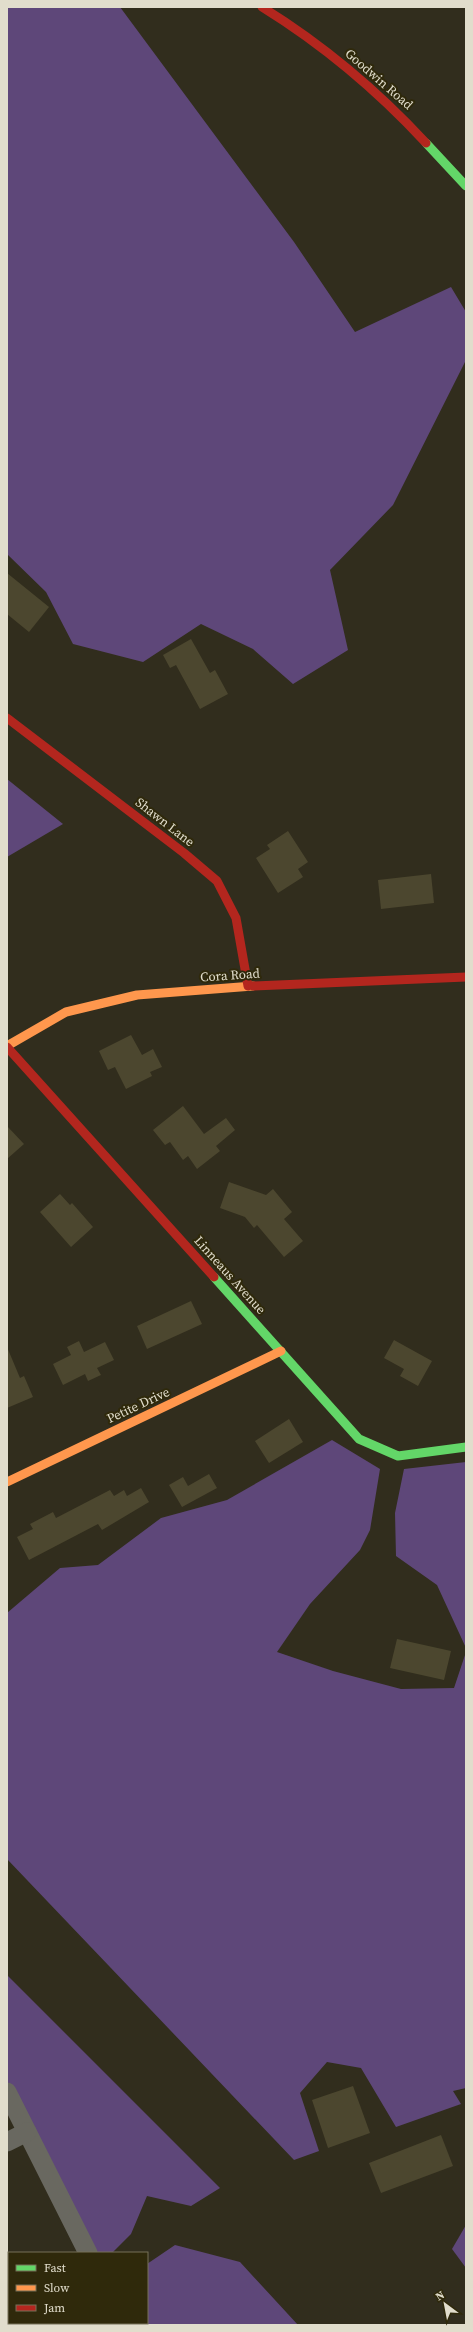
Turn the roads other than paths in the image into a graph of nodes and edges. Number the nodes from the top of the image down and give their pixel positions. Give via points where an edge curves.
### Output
1 (262, 7) edge
2 (466, 186) edge
3 (7, 718) edge
4 (466, 976) edge
5 (248, 986) junction
6 (7, 1046) edge
7 (281, 1352) junction
8 (466, 1447) edge
9 (7, 1482) edge
10 (7, 2092) edge
11 (27, 2132) junction
12 (7, 2142) edge
13 (87, 2252) edge

1 - 2 street, Goodwin Road via 301,32 358,75 410,124
3 - 5 street, Shawn Lane via 184,852 217,881 236,918
4 - 5 street, Cora Road via 454,979
5 - 6 street, Cora Road via 137,995 66,1012
6 - 7 street, Linneaus Avenue
7 - 8 street, Linneaus Avenue via 359,1439 398,1456
7 - 9 street, Petite Drive
10 - 11 street
11 - 12 street
11 - 13 street

